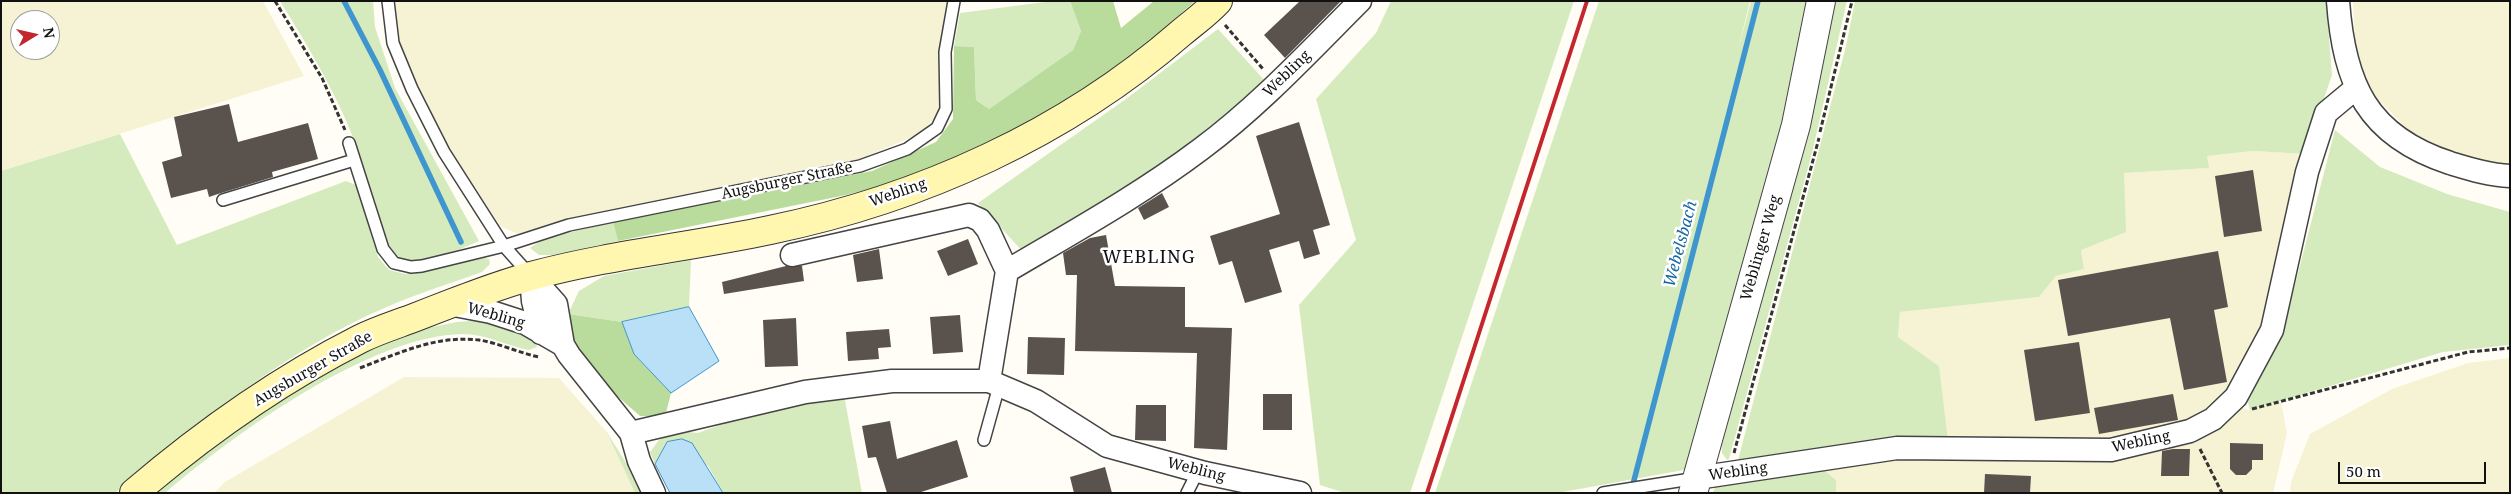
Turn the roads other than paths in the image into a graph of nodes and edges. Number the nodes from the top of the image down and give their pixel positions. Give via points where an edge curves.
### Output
1 (388, 1) edge
2 (954, 1) edge
3 (1360, 1) edge
4 (1821, 1) edge
5 (2338, 1) edge
6 (1215, 5) edge
7 (2356, 88) junction
8 (349, 143) road end
9 (354, 160) junction
10 (2510, 176) edge
11 (223, 200) dead end
12 (504, 246) junction
13 (792, 255) dead end
14 (1007, 271) junction
15 (531, 276) junction
16 (449, 304) junction
17 (541, 333) junction
18 (566, 350) junction
19 (994, 384) junction
20 (631, 433) junction
21 (984, 440) dead end
22 (1198, 471) junction
23 (1695, 485) edge
24 (134, 493) edge
25 (654, 493) edge
26 (1187, 493) edge
27 (1300, 493) edge
28 (1603, 493) edge

1 - 12 lane via 393,43 412,89 444,152
2 - 12 lane, Augsburger Straße via 945,52 946,109 937,128 907,149 860,166 569,225
3 - 14 street, Webling via 1277,84 1202,148 1156,181
4 - 23 street, Weblinger Weg via 1796,125
5 - 7 street via 2344,50
6 - 15 main road, Webling via 1104,93 959,172 891,198 772,230
7 - 10 street via 2372,115 2396,138 2438,159
7 - 23 street, Webling via 2326,113 2307,172 2272,330 2236,397 2213,419 2190,431 2111,450 1897,448 1728,474
8 - 9 lane, Augsburger Straße
9 - 11 lane
9 - 12 lane, Augsburger Straße via 382,249 394,263 422,266
12 - 15 lane
13 - 14 street via 968,215 980,220 988,230
14 - 19 street
15 - 16 main road, Augsburger Straße
15 - 17 street, Webling
15 - 18 street, Webling via 556,304
16 - 17 street, Webling via 491,312 525,323
16 - 24 main road, Augsburger Straße via 363,338 332,355 190,447
17 - 18 street, Webling
18 - 20 street, Webling
19 - 20 street, Webling via 892,381 805,392
19 - 21 lane
19 - 22 street, Webling via 1036,401 1107,446
20 - 25 street, Webling via 639,461
22 - 26 lane
22 - 27 street, Webling
23 - 28 lane via 1640,487

